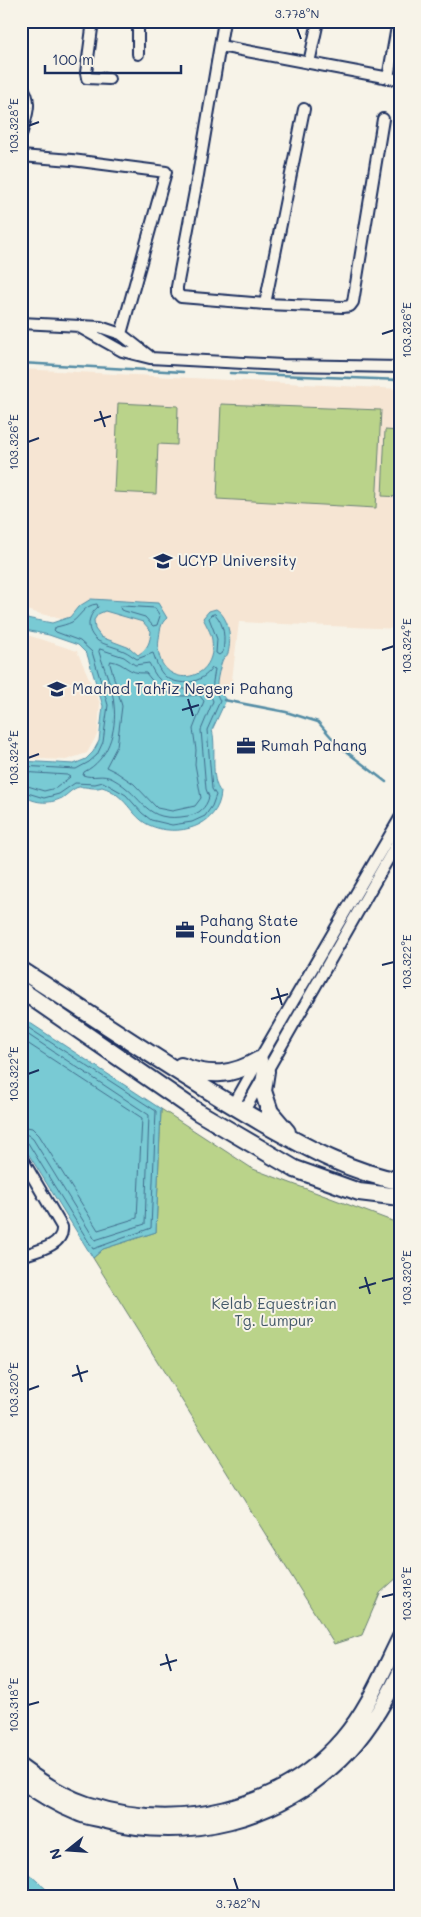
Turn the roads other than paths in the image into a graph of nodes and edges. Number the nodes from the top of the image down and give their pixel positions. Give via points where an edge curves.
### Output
1 (93, 21) edge
2 (138, 21) edge
3 (224, 21) edge
4 (318, 21) edge
5 (398, 21) edge
6 (220, 46) junction
7 (138, 54) dead end
8 (309, 63) junction
9 (388, 78) junction
10 (109, 79) dead end
11 (400, 80) edge
12 (21, 85) edge
13 (304, 108) dead end
14 (383, 119) dead end
15 (21, 135) edge
16 (21, 156) edge
17 (265, 304) junction
18 (21, 322) edge
19 (79, 327) junction
20 (121, 334) junction
21 (150, 358) junction
22 (400, 367) edge
23 (400, 818) edge
24 (400, 838) edge
25 (21, 970) edge
26 (21, 990) edge
27 (106, 1049) junction
28 (151, 1054) junction
29 (262, 1065) junction
30 (238, 1109) junction
31 (302, 1145) junction
32 (21, 1157) edge
33 (400, 1181) edge
34 (376, 1194) junction
35 (400, 1197) edge
36 (21, 1256) edge
37 (400, 1637) edge
38 (400, 1672) edge
39 (21, 1767) edge
40 (21, 1781) edge

1 - 10 street via 87,78
2 - 7 street
3 - 6 street
4 - 8 street
5 - 9 street
6 - 8 street
6 - 17 street via 177,293 181,297
8 - 9 street
9 - 11 street
12 - 15 street via 30,104
13 - 17 street
14 - 17 street via 350,306
16 - 20 street via 166,172
18 - 19 street
19 - 20 street via 100,327
19 - 21 street via 122,351
20 - 21 street
21 - 22 street
23 - 29 street
24 - 29 street
25 - 28 highway
26 - 27 highway
27 - 30 highway via 124,1050 218,1112
27 - 34 highway via 198,1112 295,1169 359,1192
28 - 29 highway via 198,1072 216,1074
28 - 30 highway
29 - 30 street via 237,1099
29 - 31 highway via 263,1091 270,1112 282,1128
30 - 31 highway
30 - 34 highway via 240,1121 248,1131 300,1160 363,1182
31 - 33 highway via 376,1177
32 - 36 street via 63,1233 50,1245
34 - 35 highway
37 - 39 main road via 362,1711 342,1739 312,1768 272,1793 225,1810 174,1818 125,1813 86,1804 46,1785
38 - 40 main road via 375,1717 341,1760 280,1803 231,1822 177,1830 128,1827 78,1814

